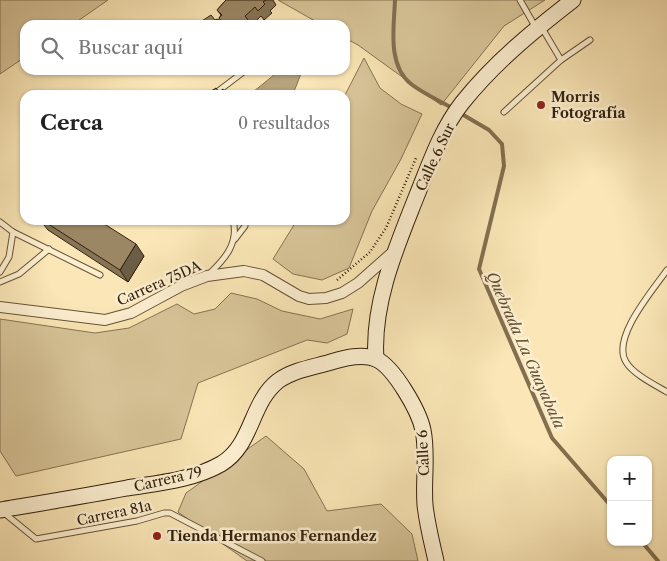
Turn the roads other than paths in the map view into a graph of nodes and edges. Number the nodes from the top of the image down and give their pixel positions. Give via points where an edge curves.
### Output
1 (520, 0) edge
2 (573, 0) edge
3 (538, 27) junction
4 (590, 40) dead end
5 (561, 60) junction
6 (239, 75) edge
7 (220, 90) edge
8 (504, 112) dead end
9 (0, 222) edge
10 (234, 225) edge
11 (245, 225) edge
12 (13, 232) junction
13 (235, 239) junction
14 (49, 249) junction
15 (396, 249) junction
16 (667, 270) edge
17 (0, 272) edge
18 (100, 275) dead end
19 (207, 276) junction
20 (0, 282) edge
21 (0, 308) edge
22 (376, 359) junction
23 (667, 392) edge
24 (0, 510) edge
25 (262, 561) edge
26 (436, 561) edge

1 - 3 lane
2 - 3 main road, Calle 6 Sur
3 - 5 lane
3 - 15 main road, Calle 6 Sur via 506,55 452,118 439,141
4 - 5 lane
5 - 8 lane
6 - 7 lane
9 - 12 lane
10 - 13 lane
11 - 13 lane
12 - 14 lane
12 - 17 lane via 9,256
13 - 19 lane via 225,257
14 - 18 lane
14 - 20 lane via 19,274
15 - 19 street, Carrera 75DA via 358,283 326,298 299,296 253,272 233,271
15 - 22 main road, Calle 6 Sur via 378,316
16 - 23 lane via 628,326 622,353 626,363 642,377
19 - 21 street, Carrera 75DA via 131,313 105,320
22 - 24 main road, Carrera 79 via 340,359 279,381 262,399 240,447 209,470 178,479
22 - 26 main road, Calle 6 via 400,383 419,418 424,442 425,505
24 - 25 lane, Carrera 81a via 36,539 170,514

